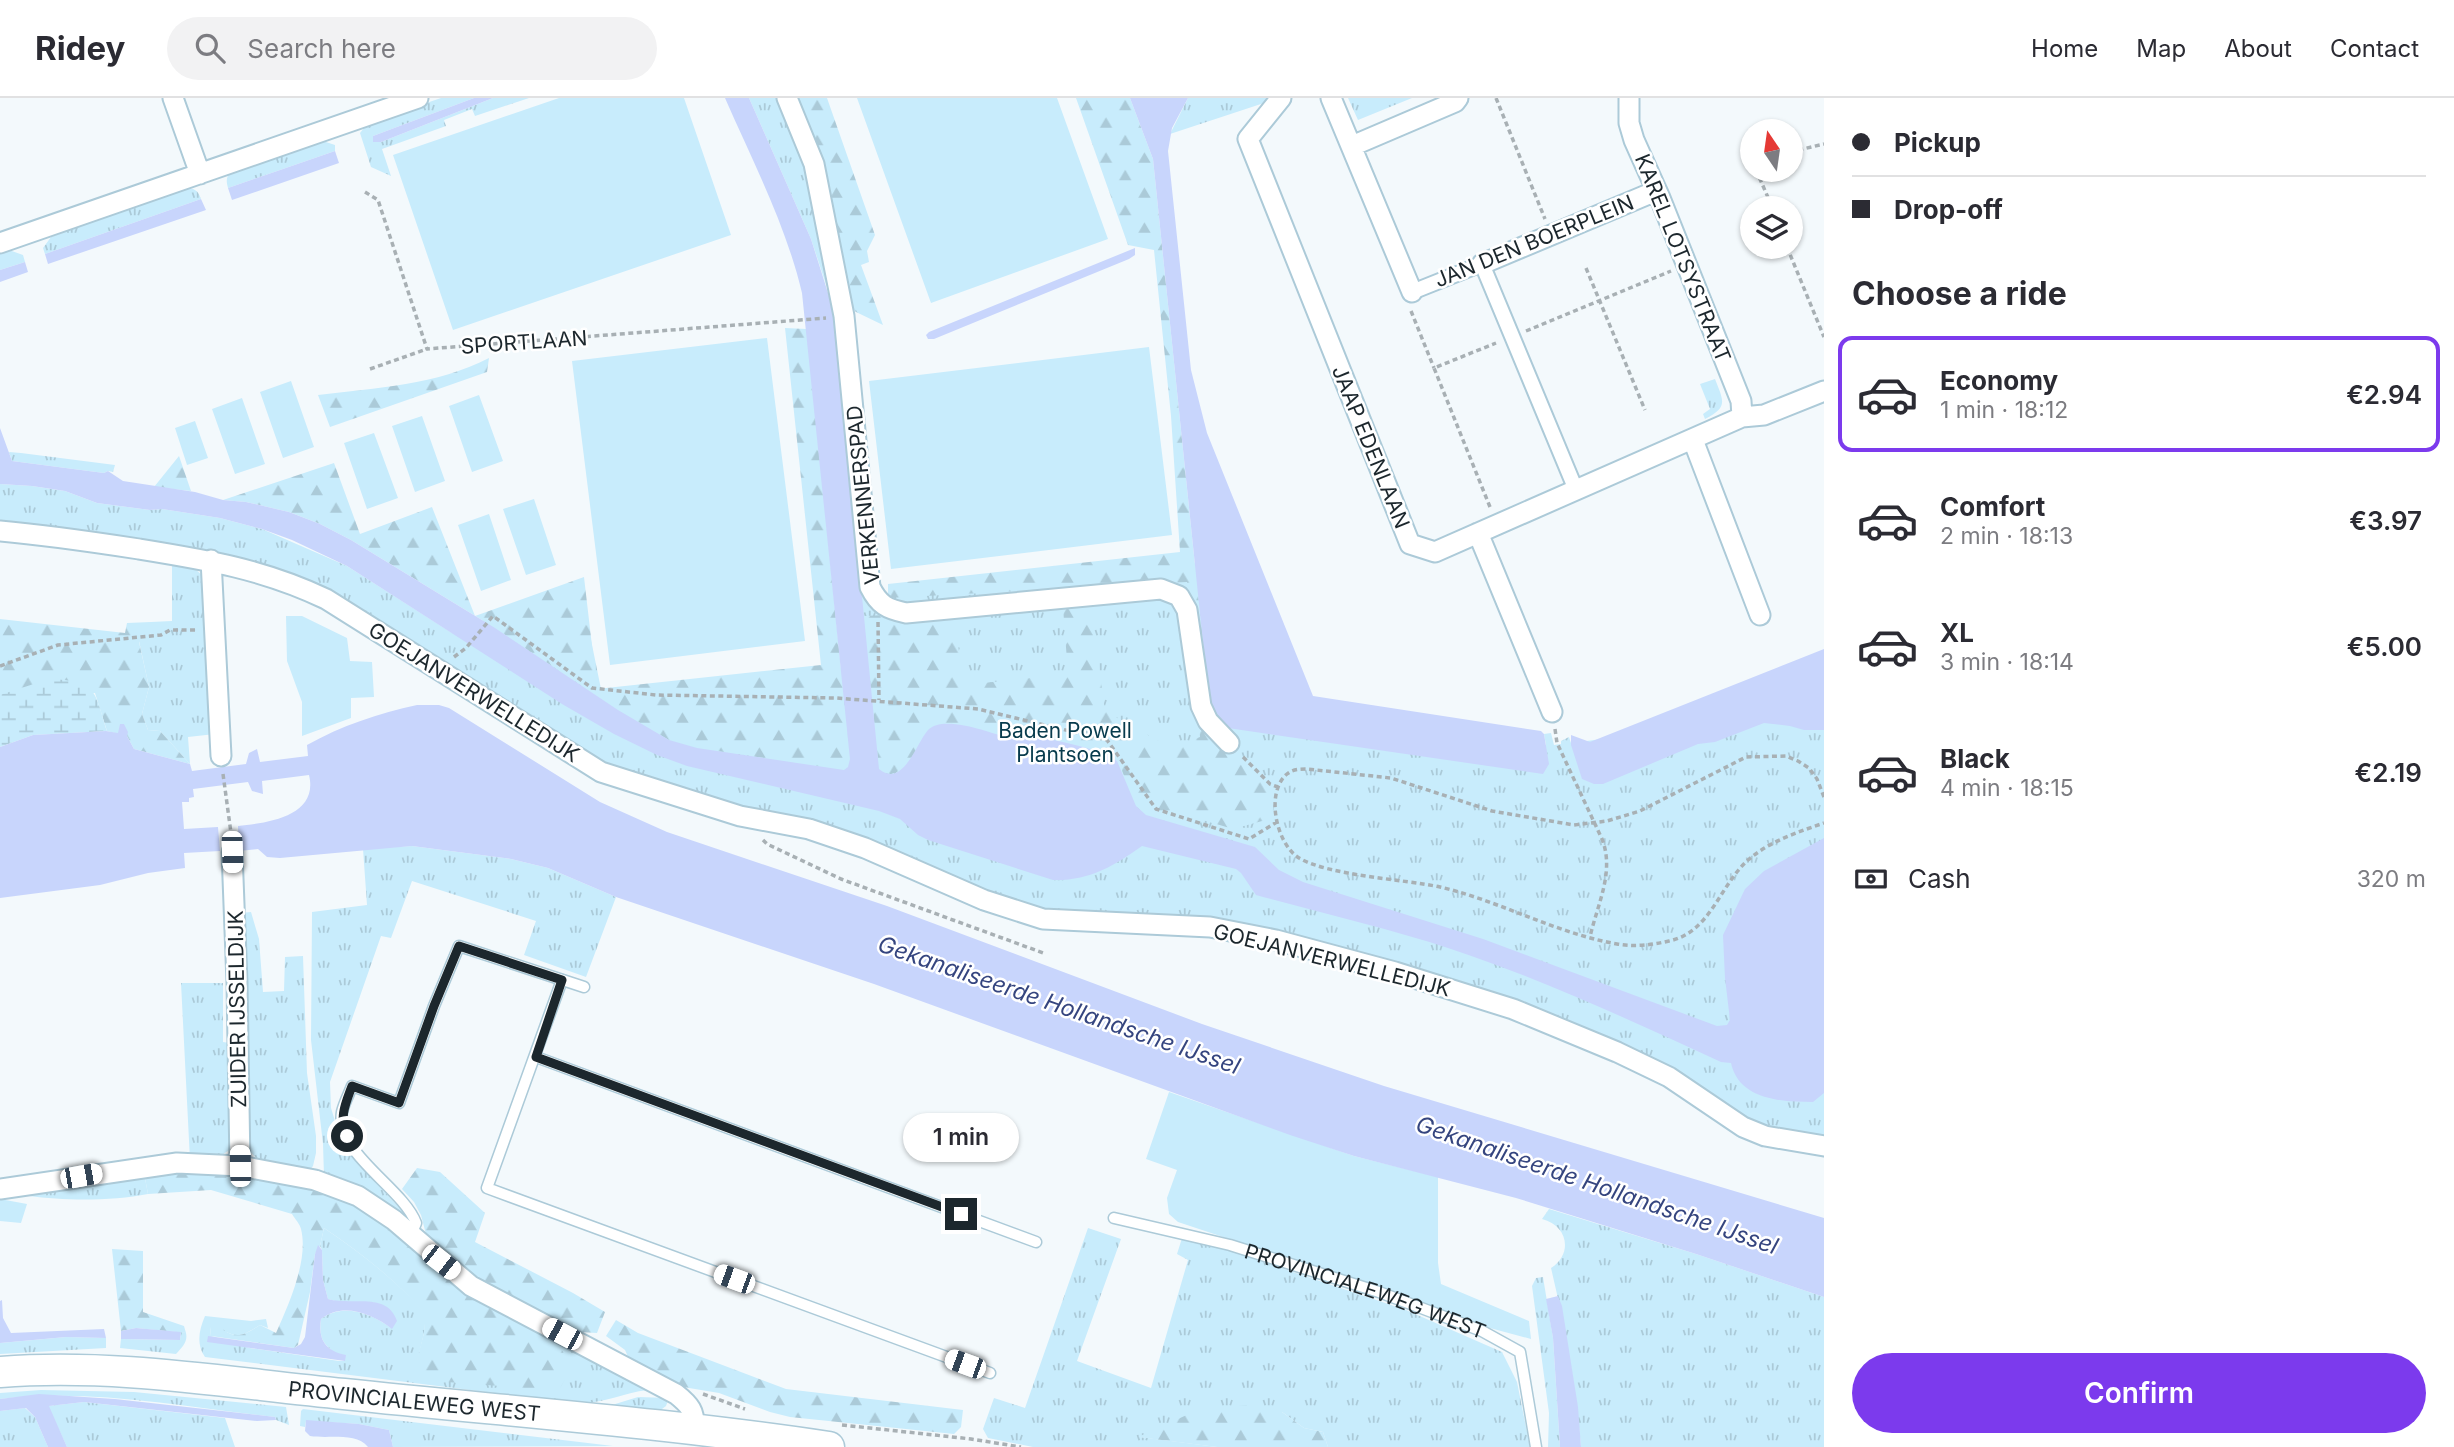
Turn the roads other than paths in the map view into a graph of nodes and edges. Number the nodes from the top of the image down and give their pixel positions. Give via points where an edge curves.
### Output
1 (173, 98) edge
2 (418, 98) edge
3 (787, 98) edge
4 (1281, 98) edge
5 (1331, 98) edge
6 (1458, 98) edge
7 (1629, 98) edge
8 (397, 101) edge
9 (1352, 146) junction
10 (200, 174) junction
11 (1657, 191) junction
12 (0, 243) edge
13 (1482, 264) junction
14 (1412, 292) joint
15 (1824, 391) edge
16 (1742, 418) junction
17 (1693, 440) junction
18 (1576, 490) junction
19 (0, 531) edge
20 (1478, 533) junction
21 (211, 560) junction
22 (1760, 615) dead end
23 (1552, 712) road end
24 (1229, 743) road end
25 (221, 755) dead end
26 (232, 852) road end
27 (562, 980) junction
28 (584, 987) dead end
29 (536, 1057) junction
30 (1824, 1146) edge
31 (240, 1166) junction
32 (0, 1189) edge
33 (1114, 1219) dead end
34 (411, 1235) junction
35 (1036, 1242) dead end
36 (0, 1372) edge
37 (990, 1373) dead end
38 (694, 1429) junction
39 (834, 1436) edge
40 (1536, 1447) edge

1 - 10 street
2 - 8 street
3 - 24 street, VERKENNERSPAD via 814,164 844,316 870,587 878,603 906,612 1161,589 1178,596 1187,610 1201,706
4 - 20 street, JAAP EDENLAAN via 1248,139 1410,544 1435,552
5 - 9 street, JAN DEN BOERPLEIN
6 - 9 street
7 - 11 street, KAREL LOTSYSTRAAT via 1634,140
8 - 10 street
9 - 14 street, JAN DEN BOERPLEIN
10 - 12 street
11 - 13 street, JAN DEN BOERPLEIN
11 - 16 street, KAREL LOTSYSTRAAT via 1741,401
13 - 14 street, JAN DEN BOERPLEIN
13 - 18 street
15 - 16 street, JAAP EDENLAAN via 1764,415
16 - 17 street, JAAP EDENLAAN
17 - 18 street, JAAP EDENLAAN
17 - 22 street
18 - 20 street, JAAP EDENLAAN
19 - 21 street, GOEJANVERWELLEDIJK
20 - 23 street
21 - 25 street
21 - 30 street, GOEJANVERWELLEDIJK via 289,582 326,599 601,772 740,816 809,830 865,848 984,900 1043,919 1210,927 1395,972 1513,1009 1617,1052 1669,1077 1754,1132
26 - 31 street, ZUIDER IJSSELDIJK
27 - 28 lane
27 - 29 lane
27 - 34 lane via 459,946 399,1103 352,1086 342,1124 354,1150 411,1209 416,1223
29 - 35 lane
29 - 37 lane via 487,1188
31 - 32 street via 177,1163
31 - 34 street via 314,1180 358,1196
33 - 40 lane, PROVINCIALEWEG WEST via 1230,1245 1379,1292 1482,1331 1520,1352
34 - 38 street via 471,1286 676,1394 695,1414
36 - 38 main road, PROVINCIALEWEG WEST via 90,1368 177,1375
38 - 39 main road, PROVINCIALEWEG WEST

